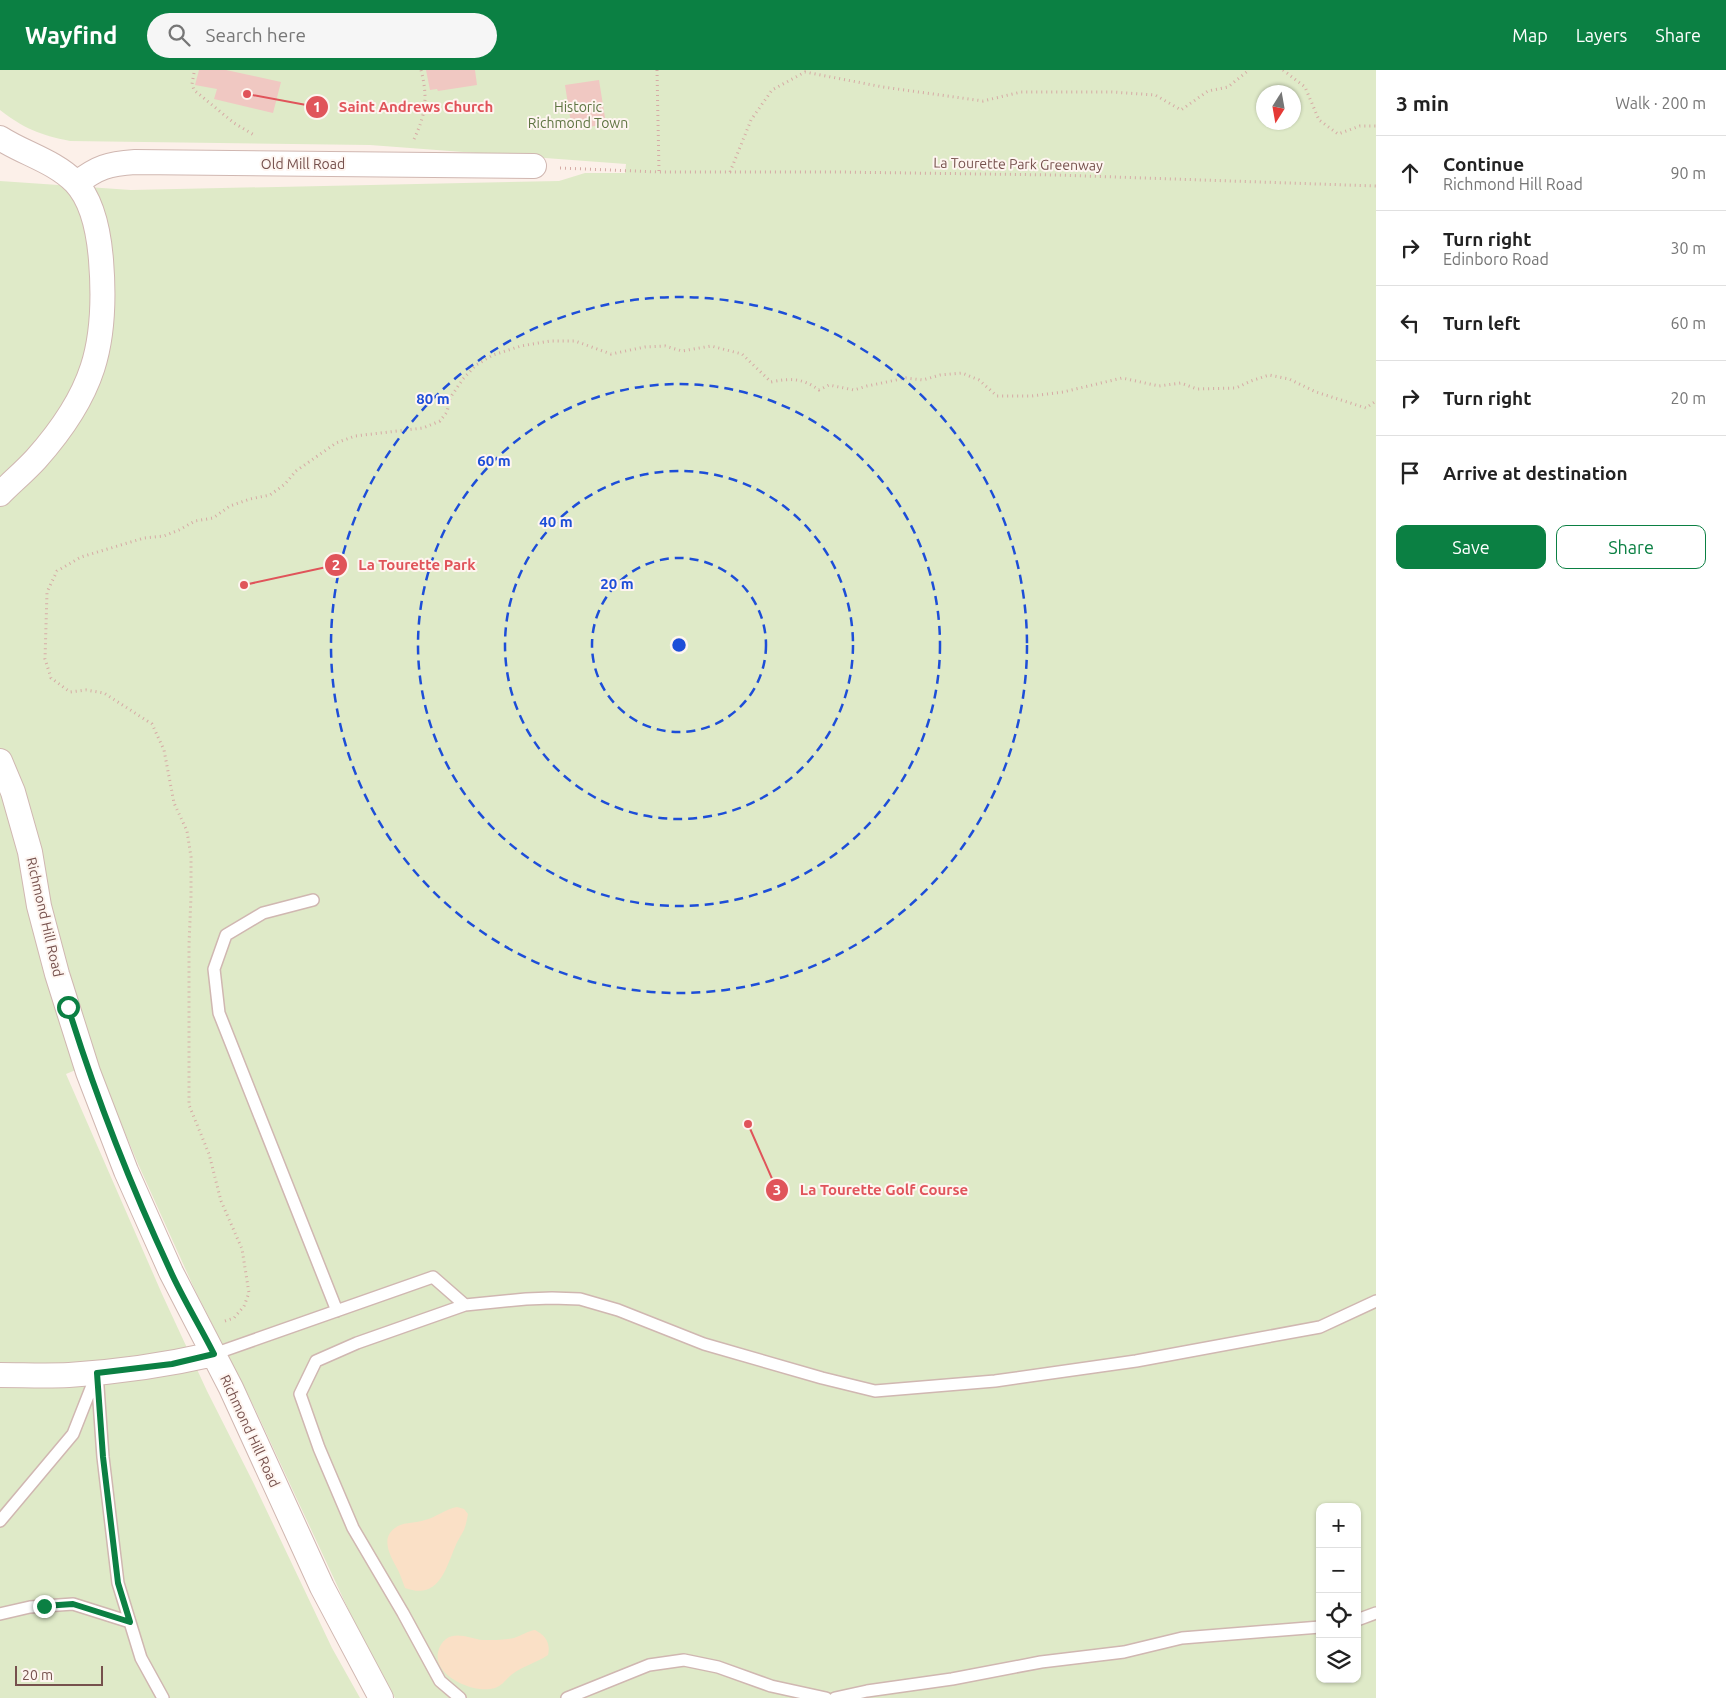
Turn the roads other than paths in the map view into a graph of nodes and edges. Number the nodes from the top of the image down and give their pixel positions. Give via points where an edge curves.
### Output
1 (0, 138) edge
2 (534, 166) road end
3 (77, 184) junction
4 (0, 494) edge
5 (0, 761) edge
6 (313, 900) dead end
7 (1376, 1301) edge
8 (466, 1305) junction
9 (337, 1311) junction
10 (214, 1354) junction
11 (97, 1373) junction
12 (0, 1375) edge
13 (0, 1521) edge
14 (1376, 1613) edge
15 (0, 1614) edge
16 (1361, 1619) edge
17 (130, 1622) junction
18 (1316, 1627) edge
19 (164, 1698) edge
20 (381, 1698) edge
21 (460, 1698) edge
22 (567, 1698) edge
23 (826, 1698) edge
24 (835, 1698) edge

1 - 3 street via 63,171
2 - 3 street, Old Mill Road via 135,162 94,170
3 - 4 street via 86,198 100,248 104,290 98,350 77,406 35,459
5 - 10 street, Richmond Hill Road via 13,792 30,852 39,906 88,1072 142,1208
6 - 9 lane via 263,913 226,936 214,969 219,1013
7 - 8 lane via 1320,1327 1136,1361 995,1381 875,1391 704,1344 618,1310 580,1300 552,1298
8 - 9 lane via 433,1277
8 - 21 lane via 357,1343 316,1361 300,1394 319,1448 354,1528 440,1681
9 - 10 lane
10 - 11 street via 172,1364
10 - 20 street, Richmond Hill Road via 322,1587
11 - 12 street
11 - 13 lane via 73,1434
11 - 17 lane via 118,1583
14 - 16 lane
15 - 17 lane via 30,1607 73,1604
17 - 19 lane via 141,1658
18 - 24 lane via 1182,1638 1124,1652 1041,1662
22 - 23 lane via 649,1665 684,1660 718,1667 771,1686

